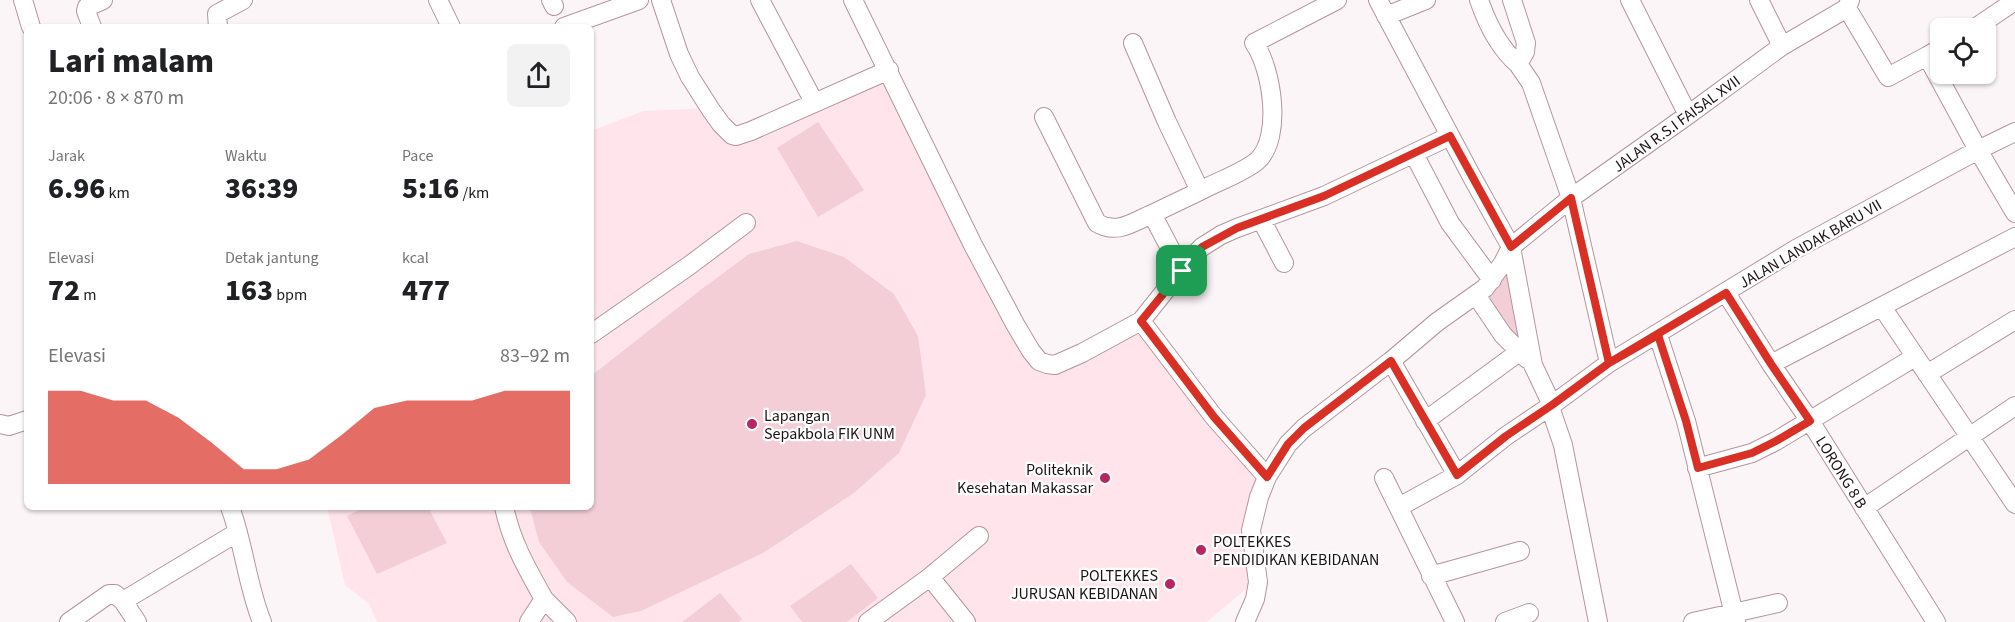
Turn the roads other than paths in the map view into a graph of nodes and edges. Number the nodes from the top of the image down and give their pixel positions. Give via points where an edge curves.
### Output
1 (22, 0) edge
2 (103, 0) edge
3 (243, 0) edge
4 (438, 0) edge
5 (639, 0) edge
6 (661, 0) edge
7 (760, 0) edge
8 (853, 0) edge
9 (1337, 0) edge
10 (1426, 0) edge
11 (1479, 0) edge
12 (1512, 0) edge
13 (1630, 0) edge
14 (1759, 0) edge
15 (2015, 1) edge
16 (1848, 4) edge
17 (1382, 8) edge
18 (1990, 18) edge
19 (30, 24) edge
20 (91, 24) edge
21 (218, 24) edge
22 (450, 24) edge
23 (572, 24) edge
24 (1133, 43) dead end
25 (1782, 46) junction
26 (1930, 54) edge
27 (1518, 64) junction
28 (889, 70) junction
29 (1948, 84) edge
30 (814, 102) junction
31 (1688, 115) junction
32 (1044, 117) dead end
33 (2015, 132) edge
34 (1450, 136) junction
35 (1978, 150) junction
36 (1414, 154) junction
37 (1200, 190) junction
38 (1571, 198) junction
39 (2015, 213) edge
40 (1152, 214) junction
41 (1261, 219) junction
42 (746, 223) dead end
43 (2015, 237) edge
44 (1511, 247) junction
45 (1284, 263) dead end
46 (1182, 271) junction
47 (1492, 280) junction
48 (1726, 293) junction
49 (1476, 295) junction
50 (1882, 307) junction
51 (2015, 320) edge
52 (1141, 321) junction
53 (594, 332) edge
54 (1658, 335) junction
55 (1520, 352) junction
56 (1915, 357) junction
57 (1391, 361) junction
58 (1609, 363) junction
59 (1771, 364) junction
60 (1533, 365) junction
61 (1927, 374) junction
62 (2015, 405) edge
63 (1551, 406) junction
64 (24, 421) edge
65 (1425, 421) junction
66 (1810, 421) junction
67 (0, 424) edge
68 (1970, 436) junction
69 (1698, 468) junction
70 (1457, 475) junction
71 (1267, 477) junction
72 (1384, 478) dead end
73 (2015, 504) edge
74 (1399, 507) junction
75 (1864, 508) junction
76 (231, 510) edge
77 (505, 510) edge
78 (238, 532) junction
79 (979, 536) dead end
80 (1520, 551) dead end
81 (1431, 576) junction
82 (930, 577) junction
83 (544, 599) junction
84 (123, 601) junction
85 (1778, 603) dead end
86 (1529, 613) dead end
87 (892, 615) edge
88 (1735, 617) edge
89 (69, 622) edge
90 (137, 622) edge
91 (262, 622) edge
92 (529, 622) edge
93 (567, 622) edge
94 (868, 622) edge
95 (966, 622) edge
96 (1245, 622) edge
97 (1455, 622) edge
98 (1505, 622) edge
99 (1598, 622) edge
100 (1693, 622) edge
101 (1936, 622) edge

1 - 19 street
2 - 20 street via 87,7
3 - 21 street via 217,14
4 - 22 street
5 - 23 street
6 - 30 street via 690,77 732,135 751,131
7 - 30 street
8 - 28 street
9 - 37 street via 1254,43 1269,77 1272,98 1265,150 1247,167
10 - 17 street
11 - 27 street via 1502,47
12 - 27 street via 1526,43
13 - 31 street
14 - 25 street
15 - 18 street
16 - 25 street, JALAN R.S.I FAISAL XVII
16 - 26 street via 1888,77
17 - 34 street
24 - 37 street
25 - 31 street, JALAN R.S.I FAISAL XVII
27 - 38 street via 1531,83
28 - 30 street
28 - 52 street via 937,174 1015,324 1039,361 1055,364
29 - 35 street
31 - 38 street, JALAN R.S.I FAISAL XVII
32 - 40 street via 1097,222 1118,229
33 - 35 street, JALAN LANDAK BARU VII
34 - 36 street
34 - 44 street
35 - 39 street
35 - 48 street, JALAN LANDAK BARU VII via 1796,249
36 - 41 street via 1324,196
36 - 47 street via 1450,223
37 - 40 street
38 - 44 street, JALAN R.S.I FAISAL XVII
38 - 58 street
40 - 46 street
41 - 45 street
41 - 46 street via 1202,247
42 - 53 street
43 - 50 street
44 - 47 street
44 - 60 street
46 - 52 street
47 - 49 street
48 - 54 street, JALAN LANDAK BARU VII
48 - 59 street, LORONG 8 B
49 - 55 street via 1503,335
49 - 57 street
50 - 56 street
50 - 59 street
51 - 61 street
52 - 71 street via 1209,410
54 - 58 street, JALAN LANDAK BARU VII
54 - 69 street
55 - 60 street
55 - 65 street
56 - 61 street
56 - 66 street
57 - 65 street
57 - 71 street via 1304,428 1288,444
58 - 63 street, JALAN LANDAK BARU VII
59 - 66 street, LORONG 8 B
60 - 63 street
61 - 68 street
62 - 68 street
63 - 70 street, JALAN LANDAK BARU VII
63 - 99 street via 1563,445
64 - 67 street via 9,426
65 - 70 street
66 - 69 street via 1752,453
66 - 75 street, LORONG 8 B
68 - 73 street
68 - 75 street
69 - 88 street
70 - 74 street, JALAN LANDAK BARU VII
71 - 96 street via 1251,530 1258,582
72 - 74 street
74 - 81 street
75 - 101 street, LORONG 8 B
76 - 78 street
77 - 83 street via 510,534
78 - 84 street
78 - 91 street
79 - 82 street
80 - 81 street
81 - 97 street
82 - 87 street
82 - 95 street
83 - 92 street
83 - 93 street
84 - 89 street via 109,594
84 - 90 street
85 - 88 street
86 - 98 street
87 - 94 street
88 - 100 street

